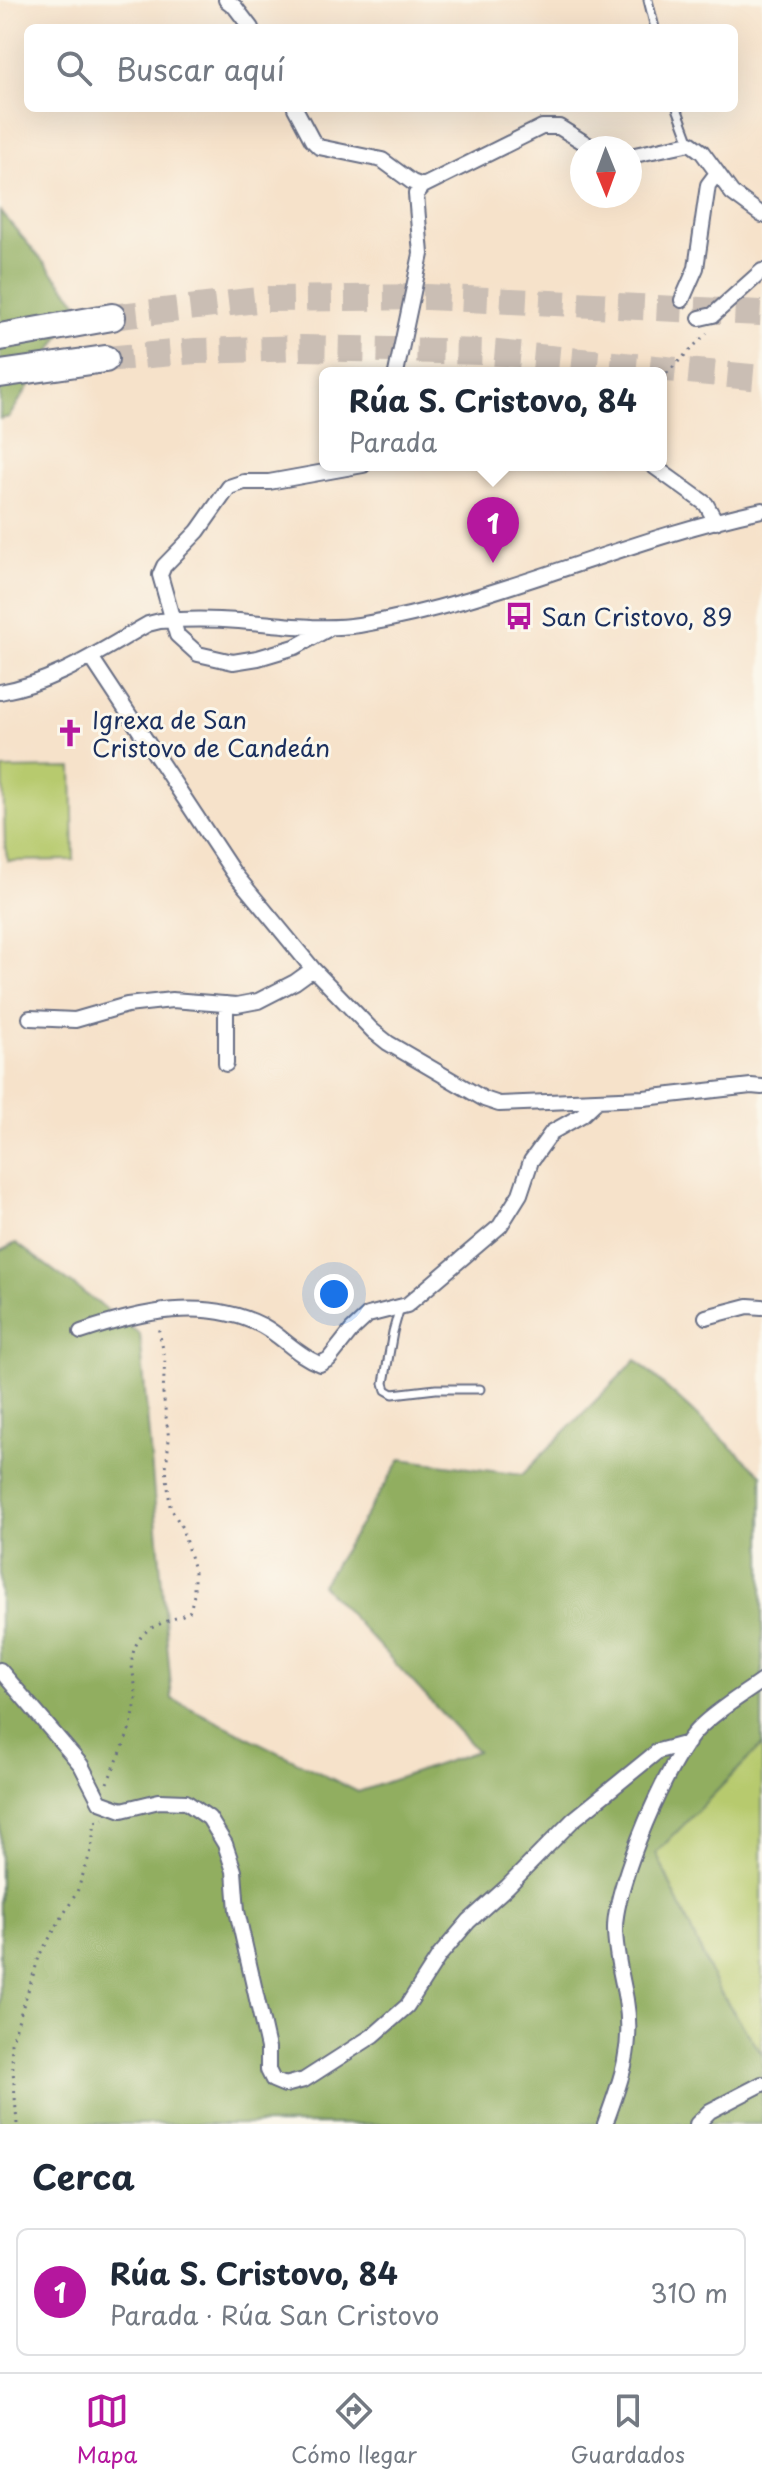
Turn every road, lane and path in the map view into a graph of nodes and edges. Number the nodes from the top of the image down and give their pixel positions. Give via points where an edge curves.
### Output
1 (226, 0) edge
2 (648, 0) edge
3 (248, 24) edge
4 (654, 24) edge
5 (297, 112) edge
6 (678, 112) edge
7 (574, 136) edge
8 (690, 143) junction
9 (642, 153) edge
10 (717, 173) junction
11 (423, 186) junction
12 (762, 215) edge
13 (762, 271) edge
14 (682, 300) dead end
15 (112, 317) tunnel mouth
16 (707, 317) joint
17 (0, 337) edge
18 (105, 359) tunnel mouth
19 (397, 367) edge
20 (667, 373) edge
21 (0, 374) edge
22 (330, 471) edge
23 (660, 471) edge
24 (762, 510) edge
25 (716, 522) junction
26 (173, 620) junction
27 (329, 629) junction
28 (91, 657) junction
29 (0, 692) edge
30 (313, 969) junction
31 (226, 1004) junction
32 (30, 1018) dead end
33 (226, 1064) dead end
34 (762, 1087) edge
35 (597, 1101) junction
36 (400, 1307) junction
37 (762, 1307) edge
38 (153, 1311) junction
39 (706, 1317) dead end
40 (81, 1332) dead end
41 (480, 1389) dead end
42 (0, 1670) edge
43 (762, 1681) edge
44 (688, 1743) junction
45 (100, 1802) junction
46 (122, 1810) junction
47 (762, 2084) edge
48 (17, 2124) edge
49 (605, 2124) edge
50 (697, 2124) edge

1 - 3 street
2 - 4 lane
5 - 11 street via 319,147 382,160
6 - 8 lane
7 - 11 street via 559,127 542,127
8 - 9 street
8 - 10 street
10 - 12 street via 732,193
10 - 14 street via 708,185 696,268
11 - 19 street via 416,194 421,254
13 - 16 street
15 - 17 highway
16 - 20 path via 714,322 705,336
18 - 21 highway
22 - 26 street via 229,487 160,575
23 - 25 street via 706,504
24 - 25 street
25 - 27 street via 462,602
26 - 27 street
26 - 27 street via 177,635 198,654 233,662 295,647
26 - 28 street via 148,624
28 - 29 street via 39,683
28 - 30 street via 233,872
30 - 31 street via 258,1001
30 - 35 street via 388,1043 484,1099 499,1104
31 - 32 street via 172,1000 127,1005 75,1020
31 - 33 street
34 - 35 street
35 - 36 street via 552,1132 531,1161 520,1194 500,1226
36 - 38 street via 368,1315 320,1364 241,1317
36 - 41 lane via 386,1390 393,1394
37 - 39 street
38 - 40 street
38 - 45 path via 165,1358 170,1506 194,1570 194,1595 190,1611 141,1636 131,1669 133,1713
42 - 45 street via 81,1765
43 - 44 street via 696,1730
44 - 46 street via 658,1751 573,1820 469,1921 407,2006 374,2035 304,2080 285,2085 273,2080 268,2070 268,2048 225,1844 209,1818 186,1802 159,1801
44 - 49 street via 643,1828 620,1893 617,1956 629,2034 624,2073
45 - 46 street
46 - 48 path via 95,1822 77,1892 40,1954 11,2043
47 - 50 street via 710,2111

